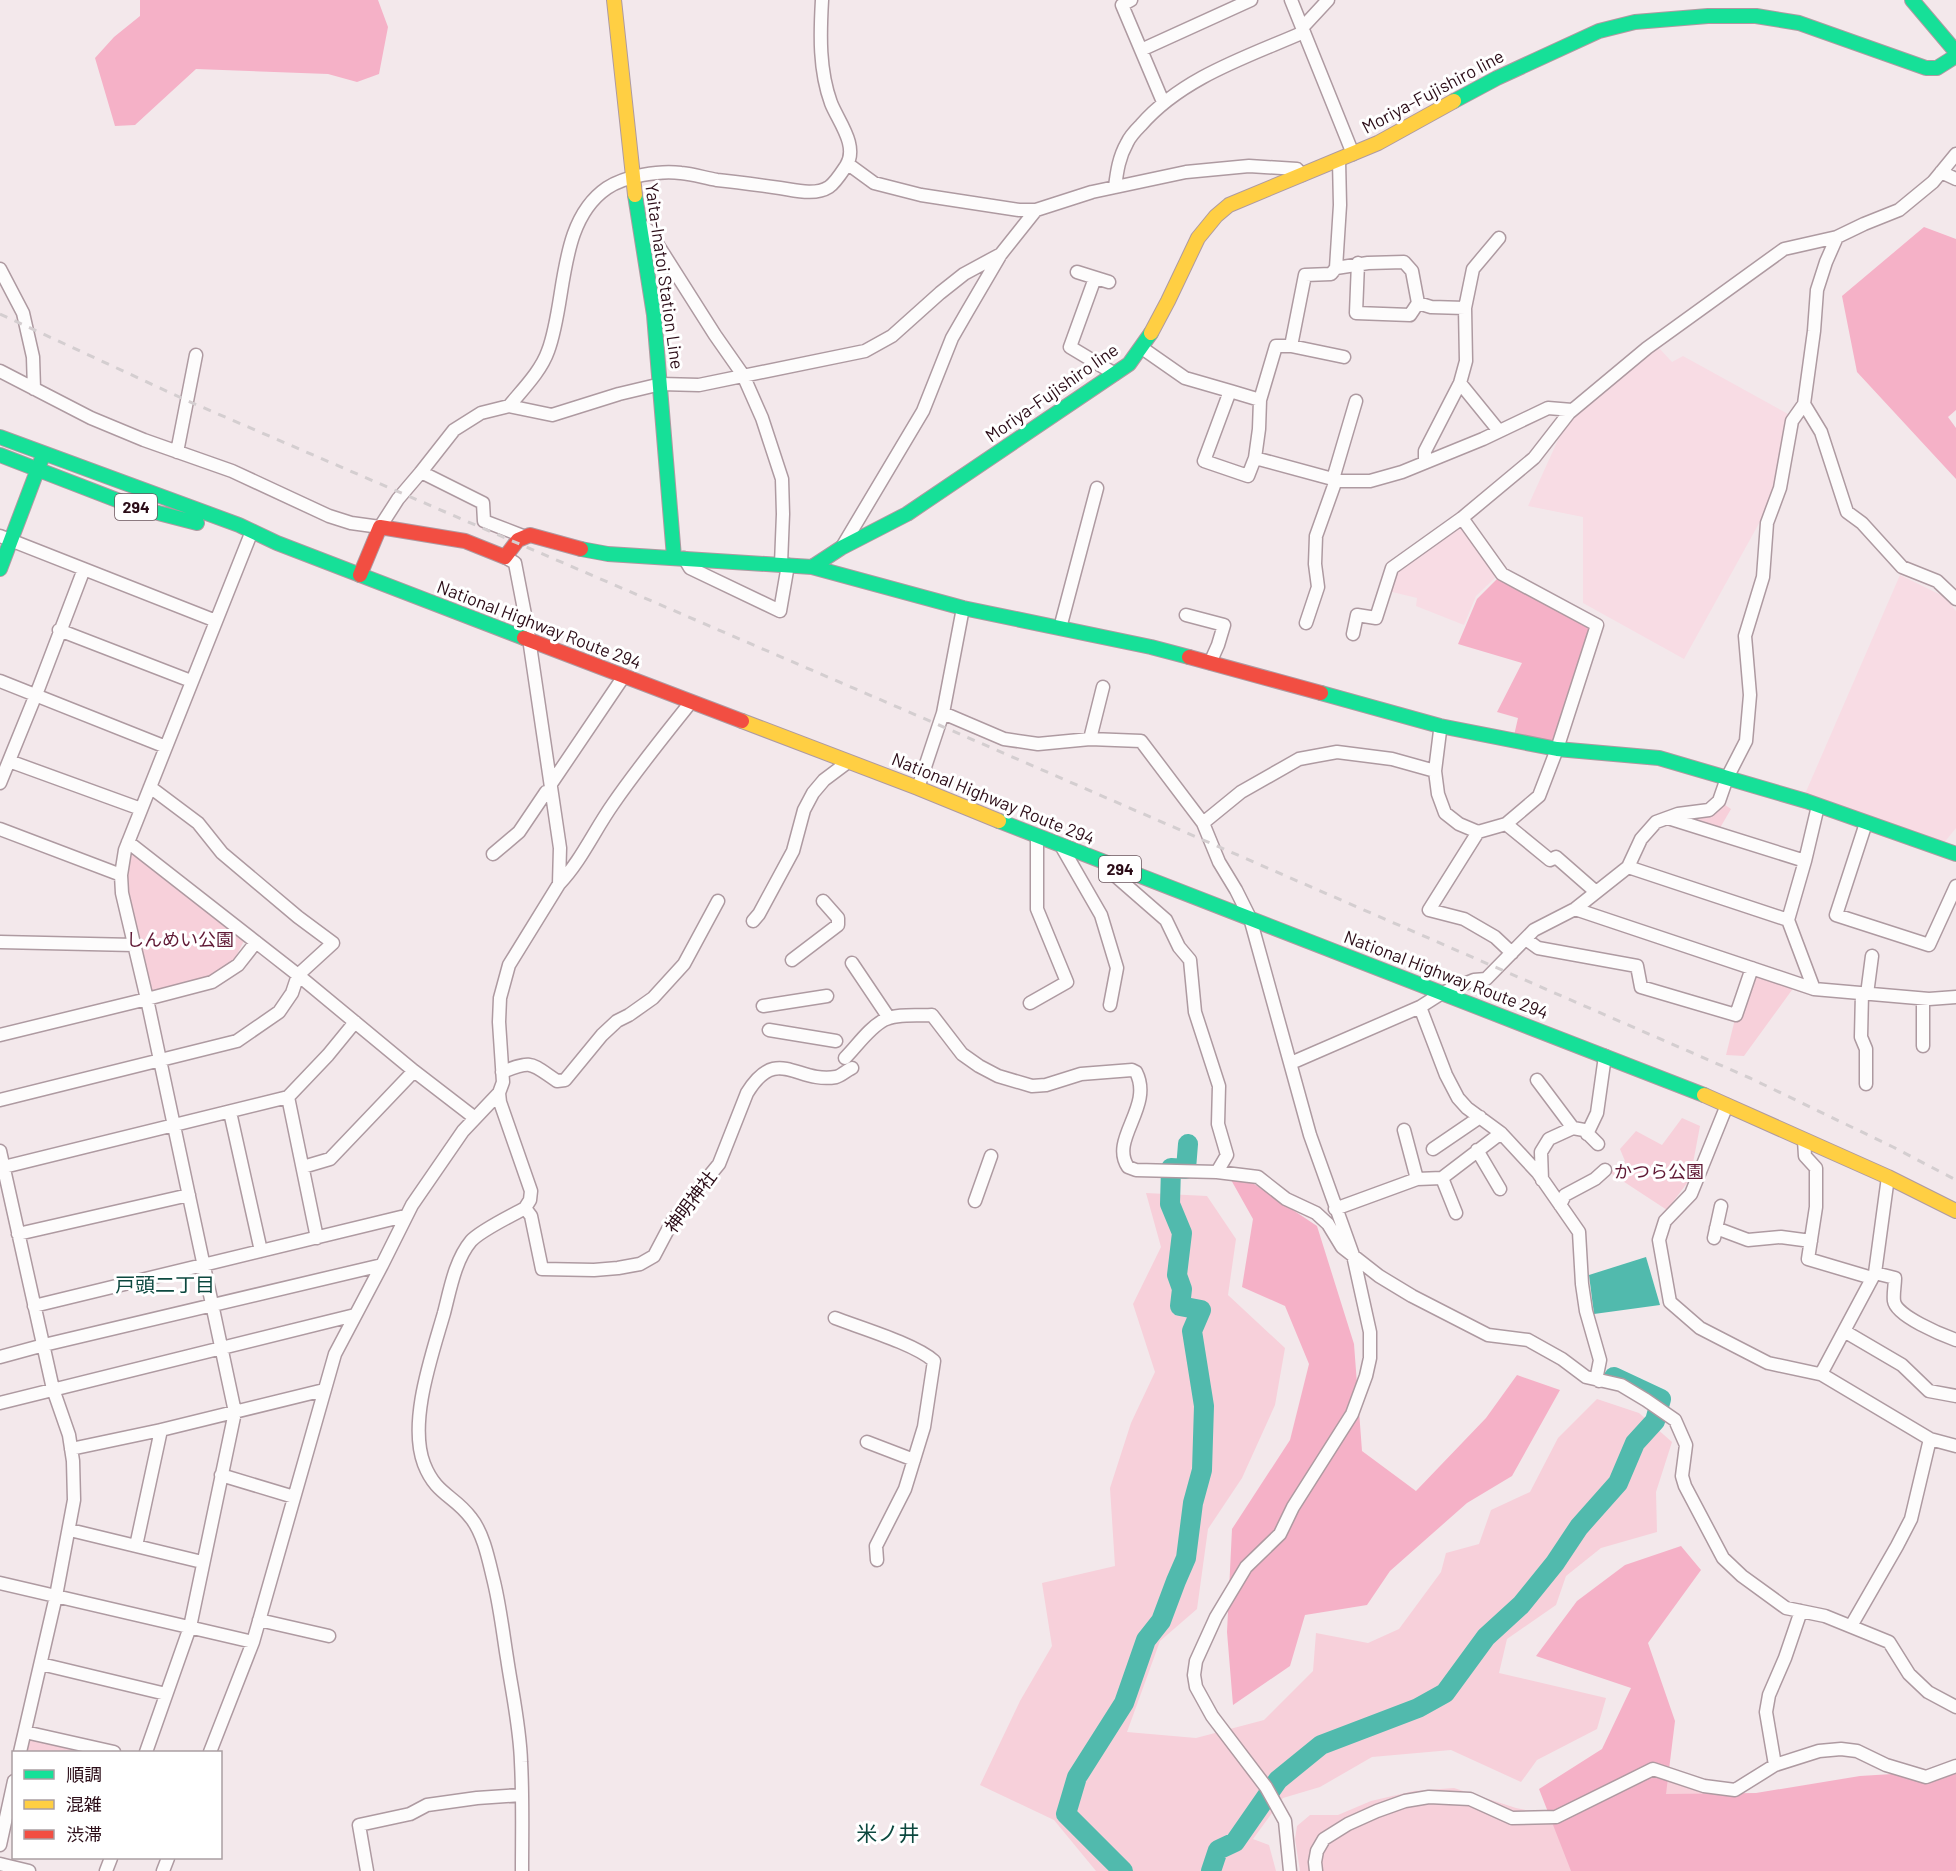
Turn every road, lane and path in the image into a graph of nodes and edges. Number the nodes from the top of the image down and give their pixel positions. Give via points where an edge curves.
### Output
1 (614, 0) edge
2 (822, 0) edge
3 (1131, 0) edge
4 (1251, 0) edge
5 (1291, 0) edge
6 (1328, 0) edge
7 (1912, 0) edge
8 (1303, 30) junction
9 (1141, 50) junction
10 (1956, 54) edge
11 (1163, 102) junction
12 (1353, 154) junction
13 (1956, 154) edge
14 (1339, 160) junction
15 (848, 164) junction
16 (1941, 172) junction
17 (1302, 175) junction
18 (632, 176) junction
19 (1956, 179) edge
20 (1114, 187) junction
21 (1036, 210) junction
22 (640, 224) junction
23 (1837, 237) junction
24 (1498, 238) dead end
25 (1000, 254) junction
26 (1358, 263) junction
27 (0, 268) edge
28 (1336, 268) junction
29 (1077, 272) dead end
30 (1095, 278) junction
31 (1109, 282) dead end
32 (1418, 303) junction
33 (1465, 308) junction
34 (1291, 346) junction
35 (1142, 348) junction
36 (196, 355) dead end
37 (1344, 357) dead end
38 (0, 371) edge
39 (1115, 374) junction
40 (743, 375) junction
41 (1460, 383) junction
42 (661, 384) junction
43 (34, 389) junction
44 (1230, 391) junction
45 (1260, 400) junction
46 (1356, 400) dead end
47 (1804, 404) junction
48 (509, 406) junction
49 (1572, 410) junction
50 (1499, 431) junction
51 (0, 436) edge
52 (177, 452) junction
53 (44, 454) junction
54 (0, 455) edge
55 (1255, 458) junction
56 (1425, 462) junction
57 (37, 470) junction
58 (421, 472) junction
59 (1335, 479) junction
60 (1097, 488) dead end
61 (1462, 518) junction
62 (380, 527) junction
63 (251, 534) junction
64 (523, 536) junction
65 (5, 538) edge
66 (841, 548) junction
67 (506, 557) junction
68 (679, 558) junction
69 (785, 565) junction
70 (812, 567) junction
71 (0, 569) edge
72 (84, 569) junction
73 (360, 575) junction
74 (1956, 599) edge
75 (963, 608) junction
76 (1186, 615) dead end
77 (216, 621) junction
78 (1306, 623) dead end
79 (1060, 628) junction
80 (59, 630) junction
81 (1353, 634) dead end
82 (529, 639) junction
83 (1210, 663) junction
84 (624, 676) junction
85 (0, 681) edge
86 (191, 681) junction
87 (1103, 687) dead end
88 (36, 695) junction
89 (691, 702) junction
90 (942, 713) junction
91 (1440, 731) dead end
92 (1090, 740) junction
93 (166, 747) junction
94 (1557, 749) junction
95 (9, 761) junction
96 (848, 762) junction
97 (1435, 771) junction
98 (1727, 778) junction
99 (0, 783) edge
100 (150, 787) junction
101 (548, 788) junction
102 (918, 788) junction
103 (1818, 806) junction
104 (141, 809) junction
105 (1668, 818) junction
106 (1203, 823) junction
107 (1866, 823) junction
108 (1506, 824) junction
109 (0, 829) edge
110 (1478, 832) junction
111 (1038, 836) junction
112 (128, 842) junction
113 (1060, 846) junction
114 (493, 854) dead end
115 (1956, 854) edge
116 (1100, 861) junction
117 (1805, 861) junction
118 (1628, 867) junction
119 (121, 875) junction
120 (559, 884) junction
121 (1956, 886) edge
122 (1596, 892) junction
123 (718, 901) dead end
124 (823, 901) dead end
125 (1575, 909) junction
126 (1250, 918) junction
127 (1788, 920) junction
128 (753, 921) dead end
129 (1527, 940) junction
130 (0, 942) edge
131 (256, 942) junction
132 (134, 945) junction
133 (1512, 953) junction
134 (1872, 956) dead end
135 (792, 960) dead end
136 (852, 963) dead end
137 (1752, 969) junction
138 (298, 975) junction
139 (1814, 989) junction
140 (1442, 993) junction
141 (1865, 994) junction
142 (827, 996) dead end
143 (1956, 997) edge
144 (147, 999) junction
145 (1923, 999) junction
146 (1030, 1003) dead end
147 (1110, 1005) dead end
148 (763, 1006) dead end
149 (1420, 1007) junction
150 (889, 1018) junction
151 (355, 1022) junction
152 (769, 1030) dead end
153 (0, 1035) edge
154 (836, 1041) dead end
155 (1923, 1046) dead end
156 (1605, 1056) junction
157 (160, 1061) junction
158 (1291, 1063) junction
159 (414, 1071) junction
160 (502, 1072) junction
161 (1537, 1080) dead end
162 (1866, 1083) dead end
163 (500, 1093) junction
164 (288, 1097) junction
165 (0, 1100) edge
166 (1727, 1105) junction
167 (230, 1112) junction
168 (1480, 1117) junction
169 (475, 1118) junction
170 (173, 1126) junction
171 (1573, 1128) junction
172 (1404, 1130) dead end
173 (1501, 1133) junction
174 (1587, 1134) junction
175 (1804, 1140) junction
176 (1598, 1144) dead end
177 (1433, 1149) dead end
178 (1477, 1150) junction
179 (0, 1151) edge
180 (991, 1156) dead end
181 (2, 1167) edge
182 (303, 1167) junction
183 (1605, 1170) dead end
184 (1217, 1172) junction
185 (1888, 1177) junction
186 (1442, 1178) junction
187 (1417, 1179) junction
188 (1542, 1180) junction
189 (1500, 1189) dead end
190 (189, 1195) junction
191 (975, 1201) dead end
192 (1560, 1205) junction
193 (1721, 1206) dead end
194 (525, 1208) junction
195 (1335, 1209) junction
196 (1956, 1211) edge
197 (1456, 1213) dead end
198 (405, 1216) junction
199 (18, 1234) junction
200 (317, 1238) junction
201 (1811, 1241) junction
202 (261, 1251) junction
203 (1353, 1255) junction
204 (204, 1264) junction
205 (382, 1265) junction
206 (1874, 1276) junction
207 (34, 1306) junction
208 (213, 1306) junction
209 (354, 1315) junction
210 (835, 1318) dead end
211 (1844, 1330) junction
212 (1956, 1340) edge
213 (44, 1344) junction
214 (221, 1347) junction
215 (0, 1357) edge
216 (1824, 1376) junction
217 (1599, 1381) junction
218 (53, 1389) junction
219 (324, 1390) junction
220 (1956, 1396) edge
221 (0, 1403) edge
222 (236, 1412) junction
223 (161, 1430) junction
224 (1930, 1439) junction
225 (867, 1443) dead end
226 (1956, 1446) edge
227 (71, 1449) junction
228 (914, 1460) junction
229 (221, 1475) junction
230 (294, 1497) junction
231 (70, 1530) junction
232 (136, 1546) junction
233 (877, 1560) dead end
234 (202, 1562) junction
235 (0, 1583) edge
236 (57, 1596) junction
237 (1801, 1611) junction
238 (259, 1620) junction
239 (1851, 1626) junction
240 (190, 1627) junction
241 (329, 1636) dead end
242 (253, 1642) junction
243 (41, 1664) junction
244 (166, 1694) junction
245 (1956, 1707) edge
246 (25, 1732) junction
247 (20, 1751) edge
248 (110, 1751) edge
249 (146, 1751) edge
250 (210, 1751) edge
251 (1774, 1765) junction
252 (1956, 1766) edge
253 (8, 1794) edge
254 (521, 1795) junction
255 (0, 1845) edge
256 (0, 1864) edge
257 (29, 1871) edge
258 (367, 1871) edge
259 (522, 1871) edge
260 (1290, 1871) edge
261 (1316, 1871) edge

1 - 18 main road, Yaita-Inatoi Station Line
2 - 15 street via 823,80 850,149
3 - 9 street via 1122,5
4 - 9 street
5 - 8 street
6 - 8 street
7 - 10 main road
8 - 11 street via 1217,70
8 - 12 street
9 - 11 street
10 - 12 main road, Moriya-Fujishiro line via 1937,68 1926,68 1799,23 1756,16 1635,22 1599,31 1546,54
11 - 20 street via 1128,140
12 - 14 main road, Moriya-Fujishiro line
13 - 16 street
14 - 17 main road, Moriya-Fujishiro line
14 - 28 street
15 - 18 street via 828,187 810,192 680,172
15 - 21 street via 874,183 921,195
16 - 19 street
16 - 23 street via 1899,210
17 - 20 street via 1297,169 1249,166 1186,172
17 - 35 main road, Moriya-Fujishiro line via 1249,195 1212,218 1186,258 1169,300
18 - 22 main road, Yaita-Inatoi Station Line
18 - 48 street via 606,189 586,209 569,245 555,330 547,354
20 - 21 street
21 - 25 street
22 - 40 street via 649,231
22 - 42 main road, Yaita-Inatoi Station Line
23 - 47 street via 1817,290
23 - 49 street via 1784,249 1647,348
24 - 33 street via 1473,269
25 - 40 street via 964,274 892,336 865,351
25 - 66 street via 952,338 923,411
26 - 28 street
26 - 32 street via 1404,262 1412,271
26 - 32 street via 1356,313 1410,315
27 - 43 street via 23,313 33,357
28 - 34 street via 1331,274 1305,275
29 - 30 street
30 - 31 street
30 - 39 street via 1070,347
32 - 33 street
33 - 41 street via 1466,361
34 - 37 street
34 - 45 street via 1276,346
35 - 39 main road, Moriya-Fujishiro line
35 - 44 street via 1185,378
36 - 52 street
38 - 43 street
39 - 66 main road, Moriya-Fujishiro line via 907,514
40 - 42 street via 699,385
40 - 69 street via 782,479
41 - 50 street
41 - 56 street via 1425,452
42 - 48 street via 552,415
42 - 68 main road, Yaita-Inatoi Station Line
43 - 52 street via 91,418
44 - 45 street
44 - 55 street via 1204,461 1248,476
45 - 55 street
46 - 59 street
47 - 74 street via 1821,432 1847,512 1902,567 1936,581
47 - 98 street via 1791,421 1780,488 1767,523 1763,577 1745,636 1750,695 1746,741
48 - 58 street via 481,413 454,430
49 - 50 street via 1548,408
49 - 61 street via 1534,458
50 - 56 street
51 - 53 main road, National Highway Route 294 / 294
52 - 62 street via 232,471 329,516
53 - 57 main road
53 - 63 main road, National Highway Route 294 / 294
54 - 57 main road, National Highway Route 294 / 294
55 - 59 street
56 - 59 street via 1370,481
57 - 63 main road, National Highway Route 294 / 294 via 135,507
57 - 65 main road
58 - 62 street
58 - 64 street via 483,503 484,521
59 - 78 street via 1316,536 1318,587
60 - 79 street
61 - 81 street via 1392,567 1376,618 1357,615
61 - 94 street via 1502,574 1597,625
62 - 67 main road via 465,541
62 - 73 main road
63 - 73 main road, National Highway Route 294 / 294
63 - 77 street
64 - 67 main road
64 - 68 main road via 608,554
65 - 71 main road
65 - 72 street
66 - 70 main road, Moriya-Fujishiro line
67 - 82 street via 515,563
68 - 69 main road
68 - 69 street via 690,568 780,611
69 - 70 main road
70 - 75 main road
72 - 77 street
72 - 80 street
73 - 82 main road, National Highway Route 294 / 294
75 - 79 main road
75 - 90 street
76 - 83 street via 1224,626
77 - 86 street
79 - 83 main road
80 - 86 street
80 - 88 street
82 - 84 main road, National Highway Route 294 / 294
82 - 101 street
83 - 94 main road via 1440,726
84 - 89 main road, National Highway Route 294 / 294
84 - 101 street
85 - 88 street
86 - 93 street
87 - 92 street
88 - 93 street
88 - 95 street
89 - 96 main road, National Highway Route 294 / 294
89 - 120 street via 648,755
90 - 92 street via 1004,739 1038,744
90 - 102 street
91 - 97 street
92 - 106 street via 1141,741
93 - 100 street
94 - 98 main road via 1659,758
94 - 108 street via 1539,796
95 - 99 street
95 - 104 street
96 - 102 main road, National Highway Route 294 / 294
96 - 128 street via 813,793 793,851
97 - 106 street via 1392,759 1337,752 1299,759 1241,792
97 - 110 street via 1445,813
98 - 103 main road
98 - 105 street via 1719,801 1709,810
100 - 104 street
100 - 138 street via 198,823 222,853 333,943
101 - 114 street via 519,832
101 - 120 street via 560,848
102 - 111 main road, National Highway Route 294 / 294
103 - 107 main road
103 - 117 street
104 - 112 street
105 - 117 street
105 - 118 street via 1656,822 1641,839
106 - 126 street
107 - 115 main road
107 - 121 street via 1836,915 1929,945
108 - 110 street
108 - 122 street via 1550,860 1556,857
109 - 119 street
110 - 133 street via 1430,910 1464,919 1495,937
111 - 113 main road, National Highway Route 294 / 294
111 - 146 street via 1037,909 1068,982
112 - 119 street
112 - 131 street
113 - 116 main road, National Highway Route 294 / 294
113 - 147 street via 1101,915 1117,968
116 - 126 main road, National Highway Route 294 / 294
116 - 184 street via 1166,920 1190,960 1196,1012 1219,1086 1218,1124 1227,1155
117 - 127 street
118 - 122 street
118 - 127 street
119 - 132 street
120 - 160 street via 509,965 504,981 499,1022
122 - 125 street
123 - 160 street via 684,964 653,998 602,1035 565,1080 556,1081 525,1064
124 - 135 street via 838,918 838,925
125 - 129 street via 1534,930
125 - 137 street
126 - 140 main road, National Highway Route 294 / 294
126 - 158 street
127 - 139 street
129 - 133 street
129 - 137 street via 1538,948 1637,966 1641,987 1736,1015
130 - 132 street
131 - 138 street
131 - 144 street via 238,965 212,982
132 - 144 street
133 - 140 street via 1486,979
134 - 141 street
136 - 150 street
137 - 139 street
138 - 151 street
138 - 157 street via 279,1012 237,1041
139 - 141 street
140 - 149 street
140 - 156 main road, National Highway Route 294 / 294
141 - 145 street
141 - 162 street via 1861,1037 1866,1049
142 - 148 street
143 - 145 street
144 - 153 street
144 - 157 street
145 - 155 street
149 - 158 street
149 - 168 street via 1458,1098
150 - 184 street via 932,1015 962,1054 998,1076 1032,1086 1081,1074 1132,1070 1139,1077 1140,1086 1138,1110 1123,1150 1128,1167 1157,1172
150 - 194 street, 神明神社 via 875,1026 836,1077 773,1068 752,1084 719,1164 673,1220 654,1257 618,1269 542,1269 531,1216
151 - 159 street
151 - 164 street
152 - 154 street
156 - 166 main road, National Highway Route 294 / 294
156 - 174 street via 1597,1113
157 - 165 street
157 - 170 street
158 - 195 street
159 - 169 street
159 - 182 street via 330,1159
160 - 163 street
161 - 171 street
163 - 169 street
163 - 194 street via 505,1119 531,1191
164 - 167 street
164 - 182 street
166 - 175 main road, National Highway Route 294 / 294
166 - 216 street via 1691,1194 1665,1221 1659,1240 1670,1302 1700,1328 1768,1363
167 - 170 street
167 - 202 street
168 - 173 street
168 - 177 street
169 - 198 street via 462,1131
170 - 181 street
170 - 190 street
171 - 174 street
171 - 188 street via 1549,1139 1541,1152
172 - 187 street
173 - 178 street
173 - 188 street
174 - 176 street
175 - 185 main road, National Highway Route 294 / 294
175 - 201 street via 1805,1156 1816,1168
178 - 186 street
178 - 189 street
179 - 181 street
180 - 191 street
181 - 199 street
182 - 200 street
183 - 192 street via 1565,1195
184 - 203 street via 1257,1177 1286,1199 1316,1213
185 - 196 main road, National Highway Route 294 / 294
185 - 206 street
186 - 187 street
186 - 197 street
187 - 195 street
188 - 192 street
190 - 199 street
190 - 204 street
192 - 217 street via 1579,1232 1582,1284 1600,1360
193 - 201 street via 1715,1233 1749,1240 1781,1237
194 - 254 street via 472,1240 458,1267 427,1375 419,1424 421,1452 429,1477 475,1523 494,1580 515,1711
195 - 203 street
198 - 200 street
198 - 205 street
199 - 207 street
200 - 202 street
201 - 206 street via 1808,1259
202 - 204 street
203 - 217 street via 1379,1276 1449,1317 1488,1335 1528,1340 1586,1377
203 - 260 street via 1370,1332 1370,1358 1352,1414 1280,1534 1246,1567 1216,1617 1196,1661 1194,1675 1212,1716 1266,1787 1285,1821
204 - 207 street
204 - 208 street
205 - 208 street
205 - 209 street
206 - 211 street
206 - 212 street via 1895,1278 1894,1303 1899,1311
207 - 213 street
208 - 213 street
208 - 214 street
209 - 214 street
209 - 219 street via 335,1354
210 - 228 street via 934,1360 924,1427
211 - 216 street via 1821,1374
211 - 220 street via 1902,1365 1929,1391
213 - 215 street
213 - 218 street
214 - 218 street
214 - 222 street
216 - 224 street
217 - 237 street via 1621,1385 1675,1420 1686,1445 1682,1476 1685,1486 1723,1558 1769,1597 1786,1608
218 - 221 street
218 - 227 street
219 - 222 street
219 - 230 street
222 - 223 street
222 - 229 street
223 - 227 street
223 - 232 street
224 - 226 street
224 - 239 street via 1911,1519
225 - 228 street
227 - 231 street via 74,1500
228 - 233 street via 876,1546
229 - 230 street
229 - 234 street
230 - 238 street
231 - 232 street
231 - 236 street
232 - 234 street
234 - 240 street
235 - 236 street
236 - 240 street
236 - 243 street
237 - 239 street
237 - 251 street via 1766,1712
238 - 241 street
238 - 242 street
239 - 245 street via 1889,1642 1909,1674 1928,1692
240 - 242 street
240 - 244 street
242 - 250 street
243 - 244 street
243 - 246 street
244 - 249 street
246 - 247 street
246 - 248 street
251 - 252 street via 1819,1751 1841,1749 1857,1751 1926,1777
251 - 261 street via 1735,1790 1704,1786 1653,1769 1556,1817 1512,1818 1470,1799 1429,1797 1405,1801 1357,1820 1324,1839 1317,1851
253 - 255 street
254 - 258 street via 427,1805 410,1814 359,1825
254 - 259 street
256 - 257 street

